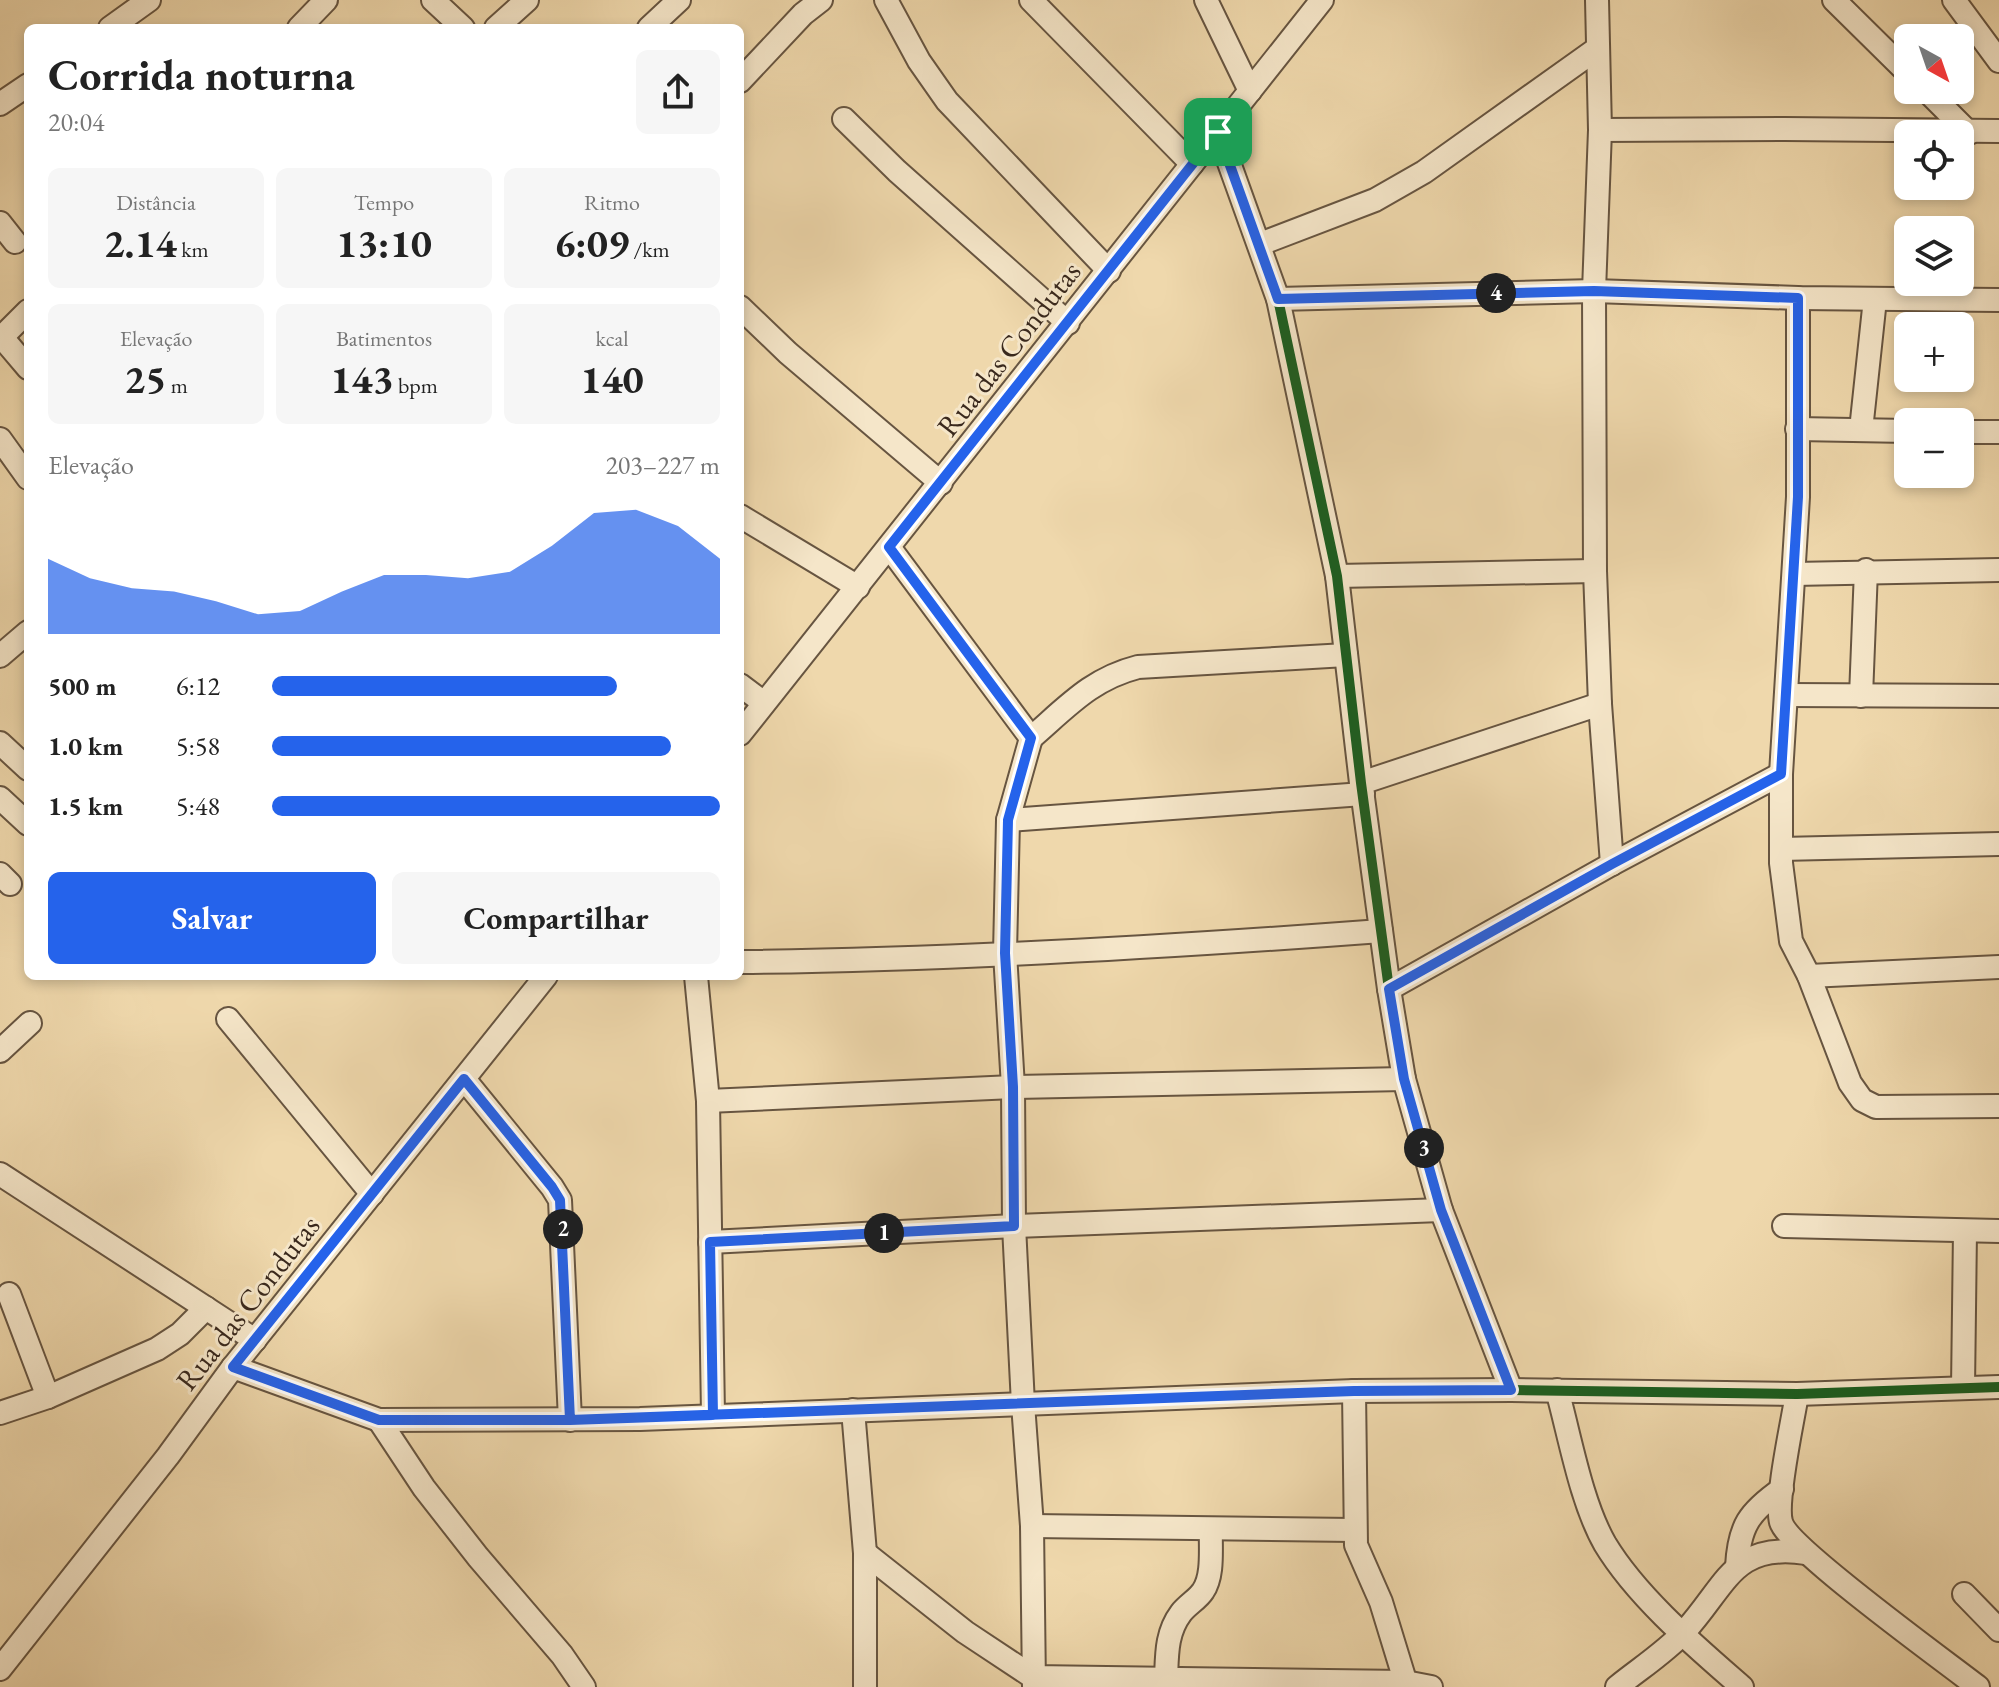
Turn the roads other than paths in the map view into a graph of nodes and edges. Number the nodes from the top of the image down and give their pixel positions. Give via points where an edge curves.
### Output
1 (149, 0) edge
2 (326, 0) edge
3 (433, 0) edge
4 (527, 0) edge
5 (679, 0) edge
6 (821, 0) edge
7 (886, 0) edge
8 (1031, 0) edge
9 (1206, 0) edge
10 (1322, 0) edge
11 (1597, 0) edge
12 (1834, 0) edge
13 (1954, 0) edge
14 (116, 24) edge
15 (303, 24) edge
16 (451, 24) edge
17 (500, 24) edge
18 (653, 24) edge
19 (1598, 48) junction
20 (1894, 59) edge
21 (1999, 61) edge
22 (744, 77) edge
23 (24, 88) edge
24 (1250, 91) junction
25 (0, 104) edge
26 (1940, 104) edge
27 (844, 119) dead end
28 (1956, 120) edge
29 (1600, 130) junction
30 (1894, 131) edge
31 (1999, 131) edge
32 (1218, 132) junction
33 (1974, 133) edge
34 (1192, 164) junction
35 (0, 223) edge
36 (15, 242) dead end
37 (1260, 244) junction
38 (1109, 271) junction
39 (1594, 291) junction
40 (1798, 298) junction
41 (1278, 299) junction
42 (1875, 299) junction
43 (1999, 300) edge
44 (744, 311) edge
45 (24, 315) edge
46 (1068, 323) junction
47 (1, 336) edge
48 (24, 363) edge
49 (1797, 429) junction
50 (1861, 430) junction
51 (1894, 431) edge
52 (1974, 432) edge
53 (1999, 432) edge
54 (4, 455) edge
55 (24, 474) edge
56 (941, 483) junction
57 (744, 518) edge
58 (889, 547) junction
59 (1866, 570) junction
60 (1999, 570) edge
61 (1595, 571) junction
62 (1794, 574) junction
63 (1337, 576) junction
64 (858, 587) junction
65 (24, 635) edge
66 (1, 653) edge
67 (1346, 655) junction
68 (744, 688) edge
69 (1786, 695) junction
70 (1861, 696) junction
71 (1999, 696) edge
72 (764, 703) junction
73 (1600, 704) junction
74 (744, 729) edge
75 (1031, 738) junction
76 (0, 743) edge
77 (24, 765) edge
78 (1781, 774) junction
79 (1362, 789) junction
80 (0, 798) edge
81 (24, 820) edge
82 (1008, 820) junction
83 (1999, 844) edge
84 (1781, 849) junction
85 (1612, 864) junction
86 (1381, 931) junction
87 (1005, 953) junction
88 (744, 962) edge
89 (1999, 967) edge
90 (1809, 976) junction
91 (543, 980) edge
92 (696, 980) edge
93 (1389, 989) junction
94 (228, 1019) dead end
95 (30, 1023) dead end
96 (0, 1051) edge
97 (464, 1079) junction
98 (1404, 1079) junction
99 (1013, 1087) junction
100 (708, 1101) junction
101 (1999, 1106) edge
102 (0, 1174) edge
103 (372, 1194) junction
104 (1441, 1210) junction
105 (1014, 1226) junction
106 (1784, 1226) dead end
107 (1965, 1231) junction
108 (1999, 1231) edge
109 (710, 1242) junction
110 (9, 1294) dead end
111 (206, 1308) junction
112 (255, 1340) junction
113 (233, 1367) junction
114 (1999, 1387) edge
115 (1963, 1388) junction
116 (1511, 1390) junction
117 (1557, 1390) junction
118 (1354, 1391) junction
119 (1797, 1394) junction
120 (48, 1397) junction
121 (1023, 1404) junction
122 (853, 1410) junction
123 (0, 1413) edge
124 (713, 1415) junction
125 (379, 1420) junction
126 (570, 1420) junction
127 (1782, 1489) junction
128 (1032, 1526) junction
129 (1211, 1529) junction
130 (1354, 1530) junction
131 (865, 1553) junction
132 (1806, 1553) junction
133 (1737, 1567) junction
134 (1964, 1594) dead end
135 (1999, 1630) edge
136 (1683, 1633) junction
137 (0, 1669) edge
138 (1166, 1679) junction
139 (1033, 1682) edge
140 (580, 1685) edge
141 (1406, 1685) edge
142 (865, 1687) edge
143 (1431, 1687) edge
144 (1617, 1687) edge
145 (1742, 1687) edge
146 (1978, 1687) edge

1 - 14 street
2 - 15 street
3 - 16 street
4 - 17 street
5 - 18 street
6 - 22 street
7 - 38 street via 947,101
8 - 34 street
9 - 24 street
10 - 24 street, Rua das Condutas
11 - 19 street
12 - 20 street
13 - 21 street
19 - 29 street
19 - 37 street via 1412,179 1375,200
23 - 25 street
24 - 32 street, Rua das Condutas
26 - 28 street
27 - 46 street
29 - 30 street
29 - 39 street
31 - 33 street
32 - 34 street, Rua das Condutas
32 - 37 street
34 - 38 street, Rua das Condutas
35 - 36 street
37 - 41 street
38 - 46 street, Rua das Condutas
39 - 40 street
39 - 41 street
39 - 61 street
40 - 42 street
40 - 49 street
41 - 63 street
42 - 43 street
42 - 50 street
44 - 56 street
45 - 47 street
46 - 56 street, Rua das Condutas
47 - 48 street
49 - 50 street
49 - 62 street
50 - 51 street
52 - 53 street
54 - 55 street
56 - 58 street, Rua das Condutas
57 - 64 street
58 - 64 street, Rua das Condutas
58 - 75 street
59 - 60 street
59 - 62 street
59 - 70 street
61 - 63 street
61 - 73 street
62 - 69 street
63 - 67 street
64 - 72 street, Rua das Condutas
65 - 66 street
67 - 75 street via 1138,667 1115,673 1097,681
67 - 79 street
68 - 72 street
69 - 70 street
69 - 78 street
70 - 71 street
72 - 74 street, Rua das Condutas
73 - 79 street
73 - 85 street
75 - 82 street
76 - 77 street
78 - 84 street
78 - 85 street
79 - 82 street
79 - 86 street
80 - 81 street
82 - 87 street
83 - 84 street
84 - 90 street via 1791,941
85 - 93 street
86 - 87 street
86 - 93 street
87 - 88 street
87 - 99 street
89 - 90 street
90 - 101 street via 1850,1083 1862,1100 1876,1107
91 - 97 street, Rua das Condutas
92 - 100 street
93 - 98 street
94 - 103 street
95 - 96 street
97 - 103 street, Rua das Condutas
97 - 126 street via 560,1200
98 - 99 street
98 - 104 street
99 - 100 street
99 - 105 street
100 - 109 street
102 - 111 street
103 - 112 street, Rua das Condutas
104 - 105 street
104 - 116 street
105 - 109 street
105 - 121 street
106 - 107 street
107 - 108 street
107 - 115 street
109 - 124 street
110 - 120 street
111 - 112 street
111 - 120 street via 157,1349
112 - 113 street, Rua das Condutas
113 - 125 street
113 - 137 street, Rua das Condutas
114 - 115 street
115 - 119 street
116 - 117 street
116 - 118 street
117 - 119 street
117 - 136 street via 1590,1509 1605,1543
118 - 121 street
118 - 130 street
119 - 127 street
120 - 123 street
121 - 122 street
121 - 128 street
122 - 124 street
122 - 131 street
124 - 126 street
125 - 126 street
125 - 140 street via 424,1488 562,1655
127 - 132 street via 1782,1525
127 - 133 street via 1749,1516
128 - 129 street
128 - 139 street
129 - 130 street
129 - 138 street via 1209,1575 1204,1590 1171,1630
130 - 141 street
131 - 139 street
131 - 142 street
132 - 133 street via 1765,1551
132 - 146 street
133 - 136 street
134 - 135 street
136 - 144 street
136 - 145 street
138 - 139 street
138 - 141 street
141 - 143 street

